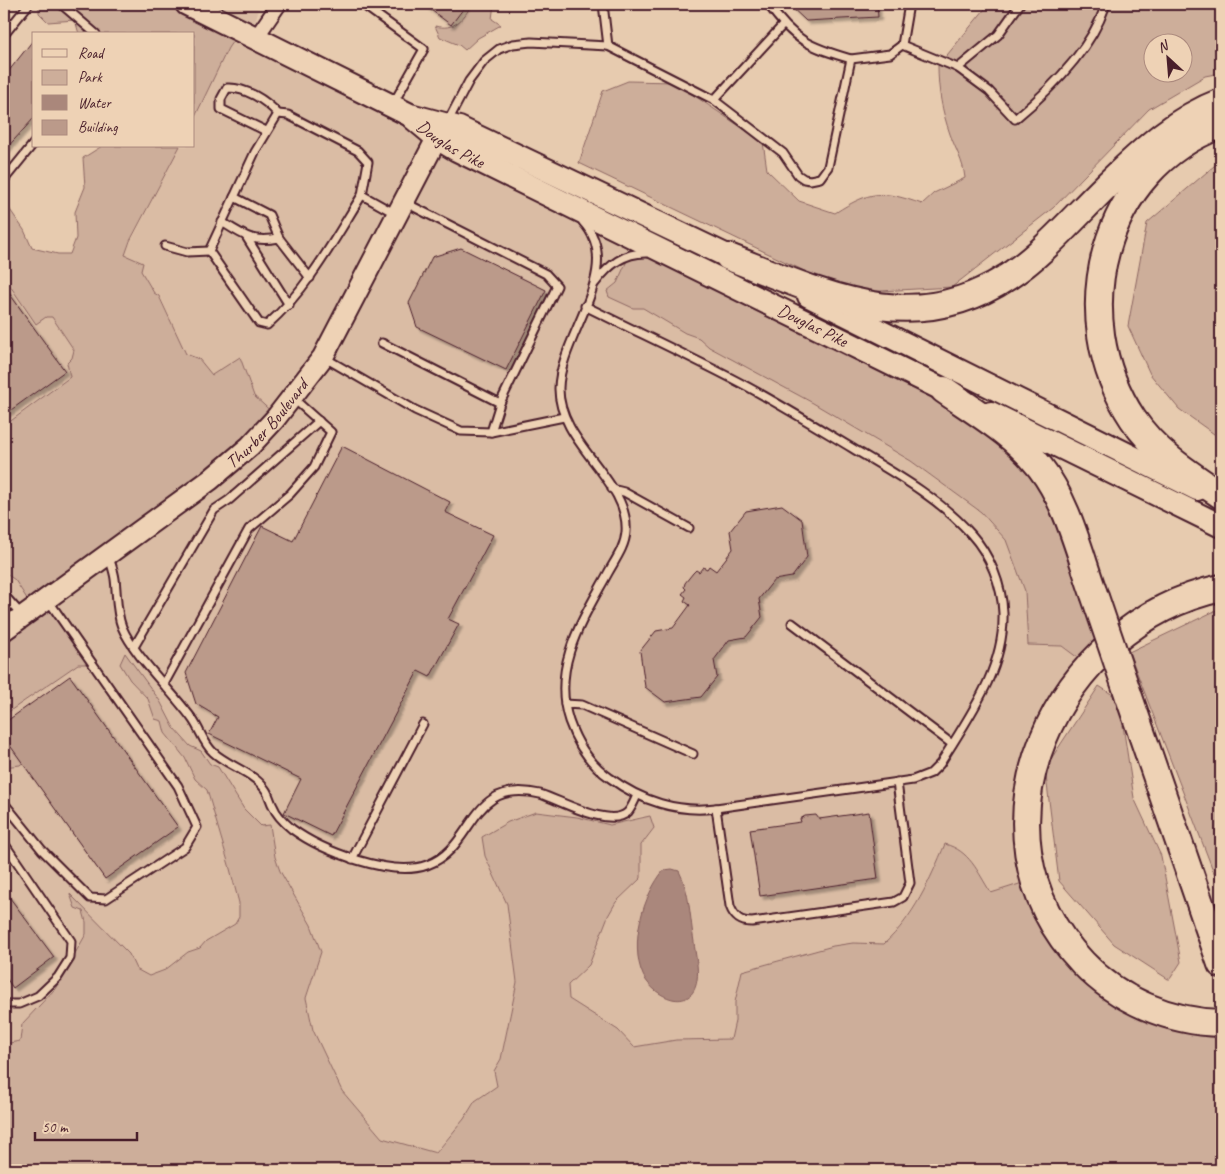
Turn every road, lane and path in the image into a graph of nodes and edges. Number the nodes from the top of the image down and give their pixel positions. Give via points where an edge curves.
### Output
1 (29, 4) edge
2 (62, 4) edge
3 (187, 4) edge
4 (279, 4) edge
5 (362, 4) edge
6 (603, 4) edge
7 (768, 4) edge
8 (909, 4) edge
9 (1020, 4) edge
10 (1098, 4) edge
11 (783, 25) junction
12 (94, 32) edge
13 (4, 35) edge
14 (256, 39) junction
15 (902, 44) junction
16 (608, 46) junction
17 (851, 59) junction
18 (958, 68) junction
19 (714, 100) junction
20 (1221, 102) edge
21 (401, 111) junction
22 (278, 114) junction
23 (1221, 125) edge
24 (266, 131) junction
25 (442, 131) junction
26 (32, 145) edge
27 (4, 180) edge
28 (362, 195) junction
29 (234, 197) junction
30 (560, 202) junction
31 (400, 208) junction
32 (222, 222) junction
33 (247, 238) junction
34 (279, 238) junction
35 (164, 246) dead end
36 (209, 251) junction
37 (673, 255) junction
38 (729, 257) junction
39 (310, 278) junction
40 (594, 286) junction
41 (289, 305) junction
42 (585, 306) junction
43 (382, 343) dead end
44 (323, 357) junction
45 (944, 390) junction
46 (293, 398) junction
47 (500, 403) junction
48 (564, 417) junction
49 (319, 421) junction
50 (491, 432) junction
51 (612, 489) junction
52 (1221, 495) edge
53 (1221, 501) edge
54 (1221, 526) edge
55 (690, 528) dead end
56 (108, 554) junction
57 (1221, 588) edge
58 (4, 595) edge
59 (47, 599) junction
60 (23, 616) junction
61 (792, 623) dead end
62 (4, 630) edge
63 (134, 647) junction
64 (164, 684) junction
65 (565, 704) junction
66 (423, 724) dead end
67 (952, 744) junction
68 (694, 754) dead end
69 (897, 782) junction
70 (637, 795) junction
71 (4, 803) edge
72 (716, 808) junction
73 (4, 843) edge
74 (352, 859) junction
75 (1221, 964) edge
76 (4, 1004) edge
77 (1221, 1023) edge

1 - 13 lane
2 - 12 lane
3 - 14 main road, Douglas Pike
4 - 14 street
5 - 21 lane via 424,50
6 - 16 lane
7 - 11 lane
8 - 15 lane
9 - 18 lane via 998,35
10 - 18 lane via 1105,7 1101,18 1074,60 1035,103 1015,119 989,91
11 - 17 lane via 813,48
11 - 19 lane
14 - 21 main road, Douglas Pike
15 - 17 lane via 890,54
15 - 18 lane
16 - 19 lane
16 - 25 lane via 531,42 499,49 484,61 469,81
17 - 19 lane via 828,167 816,180 798,175 783,153
20 - 38 highway via 1192,115 1160,136 1021,267 983,290 954,301 902,308 850,302
21 - 25 main road, Douglas Pike
22 - 24 lane
22 - 24 lane via 268,102 236,87 227,88 221,99 221,109
22 - 28 lane via 288,114 358,151 368,162
23 - 52 highway via 1173,152 1148,176 1126,205 1104,257 1098,312 1108,367 1133,419 1168,458
24 - 29 lane
25 - 30 main road, Douglas Pike
25 - 31 street, Thurber Boulevard
25 - 38 main road, Douglas Pike
26 - 27 lane
28 - 31 lane
28 - 39 lane
29 - 32 lane
29 - 34 lane via 269,215
30 - 37 main road, Douglas Pike
30 - 40 lane via 580,218 596,240 598,252
31 - 44 street, Thurber Boulevard
31 - 47 lane via 546,274 557,286
32 - 33 lane
32 - 36 lane
33 - 34 lane via 264,241
33 - 41 lane
34 - 39 lane
35 - 36 lane via 187,252
36 - 41 lane via 259,323 267,325
37 - 40 lane via 643,252 627,255 610,267
37 - 45 main road, Douglas Pike
38 - 53 main road, Douglas Pike
39 - 41 lane
40 - 42 lane
42 - 48 lane via 560,376 559,398
42 - 67 lane via 779,404 918,489 971,534 986,554 995,576 1003,611 1002,636 992,674
43 - 47 lane
44 - 46 street, Thurber Boulevard
44 - 50 lane via 443,423 461,431
45 - 54 main road, Douglas Pike
45 - 75 highway, bridge via 1011,438 1040,467 1060,502
46 - 49 lane
46 - 56 street, Thurber Boulevard via 250,446 210,480
47 - 50 lane
48 - 50 lane
48 - 51 lane
49 - 63 lane via 214,510
49 - 64 lane via 330,432 314,467 290,494 249,529
51 - 55 lane via 624,492
51 - 65 lane via 624,514 624,540 570,646 564,673
56 - 59 street, Thurber Boulevard
56 - 63 lane via 115,576 119,619
57 - 77 highway via 1192,596 1152,615 1114,642 1080,677 1057,711 1039,749 1030,780 1025,823 1030,864 1043,905 1063,939 1087,968 1118,991 1155,1010 1186,1019
58 - 60 lane
59 - 60 street, Thurber Boulevard
59 - 71 lane via 178,786 197,827 185,847 106,899 90,898 42,850
60 - 62 street, Thurber Boulevard
61 - 67 lane
63 - 64 lane
64 - 74 lane via 193,720 212,752 265,789 273,808 292,829
65 - 68 lane via 582,706
65 - 70 lane via 575,735 590,761
66 - 74 lane
67 - 69 lane via 931,773
69 - 72 lane
69 - 72 lane via 910,883 904,897 894,902 741,921 730,906
70 - 72 lane via 681,808
70 - 74 lane via 629,811 609,819 540,794 508,792 482,808 447,851 426,866 392,869
73 - 76 lane via 71,941 70,958 58,977 38,996 19,1004

